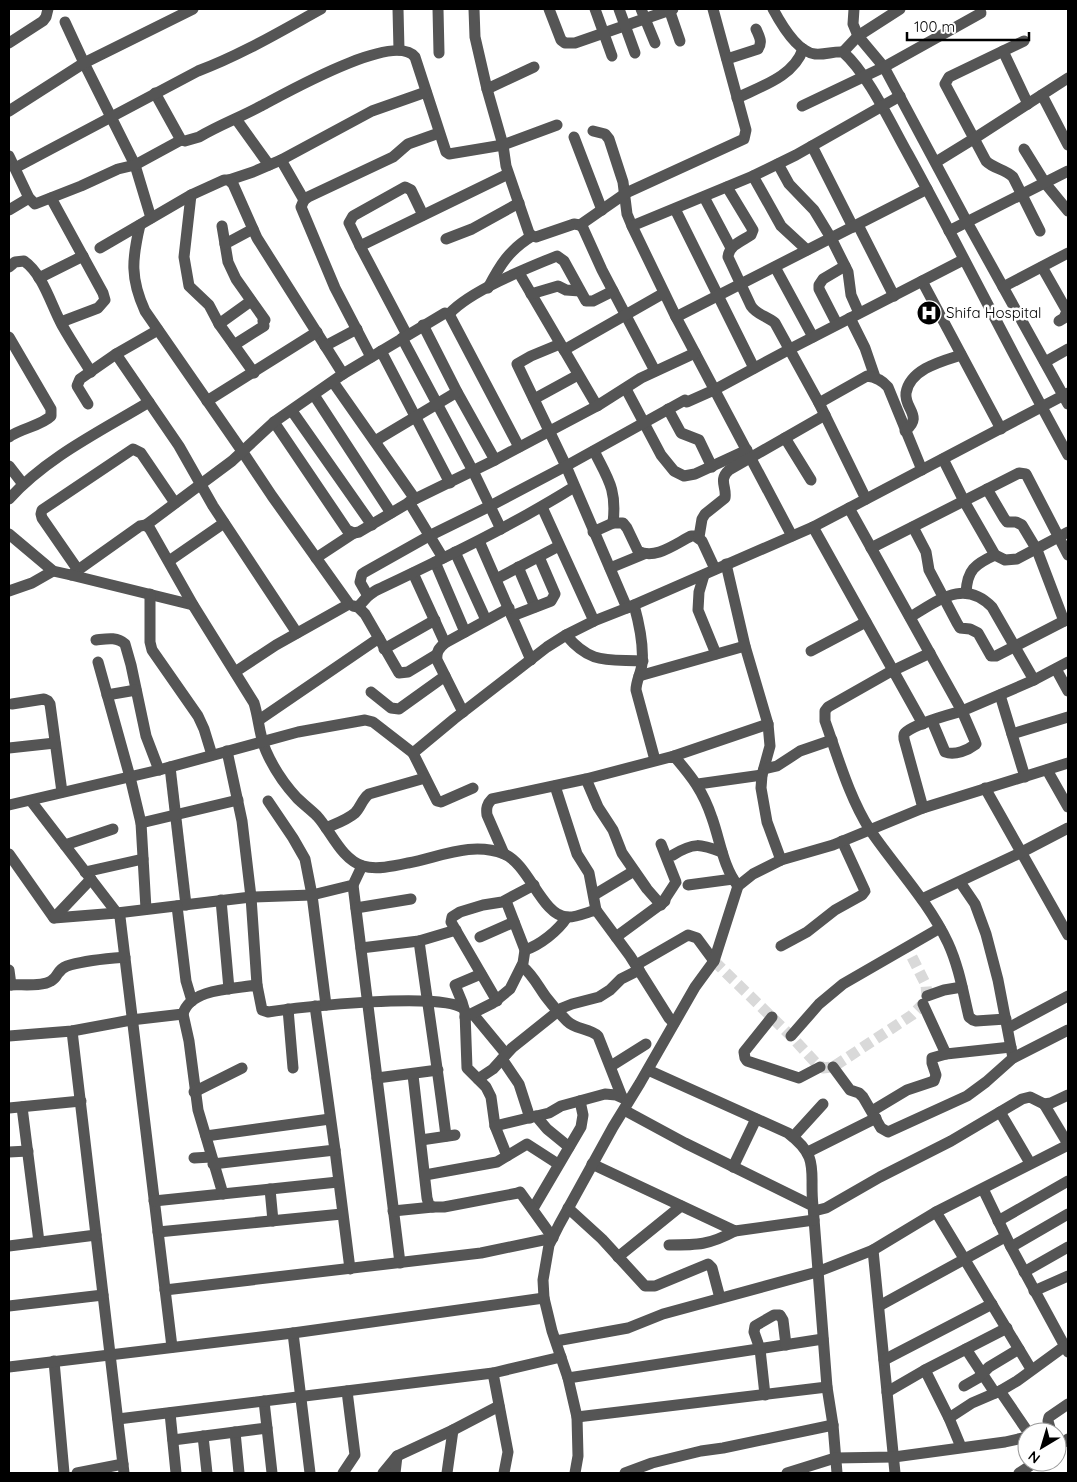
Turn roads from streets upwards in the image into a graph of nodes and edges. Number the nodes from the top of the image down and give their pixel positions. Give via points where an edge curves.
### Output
1 (48, 9) edge
2 (193, 9) edge
3 (321, 9) edge
4 (398, 9) edge
5 (438, 9) edge
6 (474, 9) edge
7 (549, 9) edge
8 (595, 9) edge
9 (619, 9) edge
10 (670, 9) edge
11 (713, 9) edge
12 (773, 9) edge
13 (854, 9) edge
14 (900, 9) edge
15 (643, 13) edge
16 (981, 13) dead end
17 (65, 22) dead end
18 (625, 25) junction
19 (756, 29) dead end
20 (603, 33) junction
21 (858, 36) junction
22 (680, 41) dead end
23 (1024, 41) dead end
24 (9, 42) edge
25 (655, 43) dead end
26 (803, 48) junction
27 (399, 50) junction
28 (1003, 51) junction
29 (843, 52) junction
30 (439, 53) dead end
31 (635, 53) dead end
32 (612, 56) dead end
33 (727, 59) junction
34 (84, 63) junction
35 (534, 67) dead end
36 (884, 68) junction
37 (864, 78) junction
38 (1068, 78) edge
39 (487, 89) junction
40 (426, 92) junction
41 (156, 93) junction
42 (1042, 95) junction
43 (900, 96) junction
44 (737, 98) junction
45 (1028, 104) junction
46 (802, 106) dead end
47 (881, 107) junction
48 (9, 111) edge
49 (110, 117) junction
50 (236, 119) junction
51 (557, 125) dead end
52 (593, 131) dead end
53 (439, 133) junction
54 (574, 137) dead end
55 (975, 138) junction
56 (181, 140) junction
57 (503, 145) junction
58 (1068, 145) edge
59 (812, 146) junction
60 (1024, 149) dead end
61 (9, 156) edge
62 (281, 160) junction
63 (936, 162) junction
64 (778, 164) junction
65 (135, 165) junction
66 (269, 165) junction
67 (15, 168) junction
68 (1068, 171) edge
69 (508, 174) junction
70 (753, 176) junction
71 (229, 180) junction
72 (1045, 183) junction
73 (727, 186) junction
74 (927, 189) junction
75 (626, 193) junction
76 (1021, 194) junction
77 (191, 195) junction
78 (704, 197) junction
79 (29, 198) junction
80 (51, 198) junction
81 (304, 200) junction
82 (518, 203) junction
83 (675, 209) junction
84 (9, 210) edge
85 (602, 210) junction
86 (1068, 212) edge
87 (424, 215) junction
88 (151, 218) junction
89 (967, 222) junction
90 (140, 224) junction
91 (580, 225) junction
92 (222, 226) dead end
93 (632, 226) junction
94 (855, 226) junction
95 (253, 229) junction
96 (950, 231) junction
97 (1040, 231) dead end
98 (532, 236) junction
99 (831, 238) junction
100 (446, 239) dead end
101 (225, 244) junction
102 (360, 246) junction
103 (100, 248) dead end
104 (731, 248) junction
105 (807, 250) junction
106 (1068, 253) edge
107 (83, 256) junction
108 (963, 260) junction
109 (845, 266) junction
110 (9, 267) edge
111 (775, 267) junction
112 (1042, 267) junction
113 (519, 272) junction
114 (39, 278) junction
115 (922, 281) junction
116 (741, 284) junction
117 (488, 288) junction
118 (1003, 288) junction
119 (580, 291) junction
120 (613, 291) junction
121 (664, 293) junction
122 (531, 294) junction
123 (894, 296) junction
124 (717, 297) junction
125 (1065, 300) edge
126 (251, 301) junction
127 (449, 314) junction
128 (625, 314) junction
129 (855, 316) junction
130 (676, 317) junction
131 (1059, 321) dead end
132 (61, 322) junction
133 (219, 324) junction
134 (837, 324) junction
135 (422, 325) junction
136 (357, 329) junction
137 (158, 330) junction
138 (317, 332) junction
139 (9, 337) edge
140 (404, 337) junction
141 (812, 337) junction
142 (234, 346) junction
143 (326, 346) junction
144 (562, 347) junction
145 (790, 349) junction
146 (1068, 349) edge
147 (695, 352) junction
148 (116, 354) junction
149 (376, 354) junction
150 (961, 356) junction
151 (1045, 362) junction
152 (754, 368) junction
153 (655, 371) junction
154 (91, 372) junction
155 (254, 372) junction
156 (343, 374) junction
157 (578, 375) junction
158 (875, 377) junction
159 (333, 382) junction
160 (626, 389) junction
161 (714, 390) junction
162 (457, 392) junction
163 (314, 395) junction
164 (1067, 397) edge
165 (534, 398) junction
166 (207, 401) junction
167 (149, 402) junction
168 (819, 403) junction
169 (88, 404) dead end
170 (438, 404) junction
171 (597, 406) junction
172 (1041, 407) junction
173 (668, 409) junction
174 (292, 411) junction
175 (825, 415) junction
176 (416, 417) junction
177 (274, 422) junction
178 (644, 422) junction
179 (1001, 429) junction
180 (550, 431) junction
181 (905, 431) junction
182 (9, 437) edge
183 (785, 438) junction
184 (375, 441) junction
185 (519, 447) junction
186 (242, 451) junction
187 (594, 451) junction
188 (749, 454) junction
189 (1068, 455) edge
190 (943, 459) junction
191 (495, 460) junction
192 (9, 466) edge
193 (566, 466) junction
194 (712, 468) junction
195 (922, 470) junction
196 (473, 471) junction
197 (812, 480) dead end
198 (450, 482) junction
199 (23, 484) junction
200 (200, 484) junction
201 (574, 487) junction
202 (988, 489) junction
203 (866, 498) junction
204 (9, 499) edge
205 (412, 501) junction
206 (964, 501) junction
207 (175, 503) junction
208 (490, 506) junction
209 (542, 507) junction
210 (849, 508) junction
211 (391, 513) junction
212 (224, 523) junction
213 (613, 523) junction
214 (146, 525) junction
215 (372, 525) junction
216 (813, 527) junction
217 (913, 527) junction
218 (501, 529) junction
219 (594, 532) junction
220 (354, 533) junction
221 (9, 534) edge
222 (1063, 534) edge
223 (429, 536) junction
224 (792, 536) junction
225 (699, 537) junction
226 (479, 541) junction
227 (558, 546) junction
228 (871, 548) junction
229 (1037, 550) junction
230 (456, 552) junction
231 (644, 554) junction
232 (995, 555) junction
233 (1068, 555) edge
234 (539, 557) junction
235 (316, 558) junction
236 (439, 560) junction
237 (169, 561) junction
238 (726, 564) junction
239 (518, 567) junction
240 (610, 568) junction
241 (715, 569) junction
242 (53, 571) junction
243 (74, 573) junction
244 (413, 573) junction
245 (704, 574) junction
246 (496, 579) junction
247 (9, 591) edge
248 (966, 593) junction
249 (150, 594) junction
250 (368, 596) junction
251 (943, 598) junction
252 (194, 605) junction
253 (353, 606) junction
254 (630, 607) junction
255 (534, 608) junction
256 (510, 612) junction
257 (910, 617) junction
258 (435, 620) junction
259 (486, 620) junction
260 (1066, 620) edge
261 (594, 621) junction
262 (866, 622) junction
263 (464, 632) junction
264 (297, 633) junction
265 (566, 635) junction
266 (96, 640) dead end
267 (446, 642) junction
268 (382, 644) junction
269 (745, 646) junction
270 (1016, 646) junction
271 (811, 651) dead end
272 (930, 653) junction
273 (716, 654) junction
274 (436, 655) junction
275 (531, 660) junction
276 (643, 661) junction
277 (98, 662) dead end
278 (1068, 662) edge
279 (1056, 669) junction
280 (893, 671) junction
281 (235, 672) junction
282 (445, 676) junction
283 (639, 676) junction
284 (1034, 680) junction
285 (136, 690) junction
286 (1068, 691) edge
287 (372, 692) dead end
288 (107, 695) junction
289 (1000, 696) junction
290 (12, 704) dead end
291 (962, 711) junction
292 (463, 712) junction
293 (1068, 717) edge
294 (259, 720) junction
295 (927, 722) junction
296 (768, 724) junction
297 (1012, 734) junction
298 (832, 740) junction
299 (262, 741) junction
300 (55, 743) junction
301 (9, 748) edge
302 (227, 751) junction
303 (413, 753) junction
304 (212, 755) junction
305 (674, 756) junction
306 (655, 760) junction
307 (1068, 763) edge
308 (165, 768) junction
309 (1047, 770) junction
310 (763, 772) junction
311 (1025, 776) junction
312 (130, 777) junction
313 (425, 778) junction
314 (586, 778) junction
315 (698, 784) junction
316 (555, 786) junction
317 (473, 788) dead end
318 (985, 788) junction
319 (62, 792) junction
320 (238, 800) junction
321 (31, 801) junction
322 (268, 801) dead end
323 (9, 805) edge
324 (1068, 807) edge
325 (923, 808) junction
326 (175, 814) junction
327 (141, 823) junction
328 (326, 828) junction
329 (113, 829) dead end
330 (870, 829) junction
331 (1068, 829) edge
332 (842, 841) junction
333 (661, 844) dead end
334 (65, 845) junction
335 (722, 852) junction
336 (1020, 853) junction
337 (9, 854) edge
338 (504, 854) junction
339 (674, 855) dead end
340 (144, 859) junction
341 (780, 860) junction
342 (362, 866) junction
343 (14, 870) edge
344 (634, 871) junction
345 (88, 876) junction
346 (960, 882) junction
347 (735, 883) junction
348 (353, 885) junction
349 (534, 885) junction
350 (688, 885) dead end
351 (674, 894) dead end
352 (312, 895) junction
353 (594, 895) junction
354 (251, 897) junction
355 (411, 899) dead end
356 (922, 899) junction
357 (221, 900) junction
358 (506, 901) junction
359 (182, 905) junction
360 (661, 905) junction
361 (356, 908) junction
362 (146, 909) junction
363 (596, 910) junction
364 (117, 913) junction
365 (567, 917) junction
366 (54, 918) junction
367 (514, 922) junction
368 (940, 928) junction
369 (456, 930) junction
370 (1068, 935) edge
371 (480, 936) dead end
372 (616, 937) junction
373 (419, 941) junction
374 (781, 946) dead end
375 (362, 948) junction
376 (525, 950) junction
377 (124, 957) junction
378 (714, 961) junction
379 (522, 966) junction
380 (637, 968) junction
381 (9, 970) edge
382 (481, 974) junction
383 (10, 985) edge
384 (257, 986) junction
385 (962, 987) junction
386 (229, 989) junction
387 (1068, 996) edge
388 (192, 1000) junction
389 (368, 1001) junction
390 (496, 1001) junction
391 (427, 1002) junction
392 (320, 1005) junction
393 (288, 1009) junction
394 (558, 1011) junction
395 (467, 1013) junction
396 (183, 1014) junction
397 (772, 1018) dead end
398 (131, 1020) junction
399 (674, 1023) junction
400 (1007, 1023) junction
401 (1068, 1030) edge
402 (72, 1031) junction
403 (9, 1036) edge
404 (791, 1036) dead end
405 (646, 1044) dead end
406 (1012, 1052) junction
407 (946, 1054) junction
408 (504, 1057) junction
409 (611, 1066) junction
410 (820, 1066) dead end
411 (242, 1068) dead end
412 (293, 1068) dead end
413 (833, 1068) dead end
414 (438, 1070) junction
415 (648, 1070) junction
416 (413, 1075) junction
417 (377, 1078) junction
418 (478, 1079) junction
419 (194, 1092) junction
420 (1068, 1095) edge
421 (580, 1100) junction
422 (81, 1101) junction
423 (625, 1102) junction
424 (824, 1104) dead end
425 (1044, 1104) junction
426 (22, 1107) junction
427 (9, 1108) edge
428 (1000, 1112) junction
429 (874, 1115) junction
430 (533, 1117) junction
431 (330, 1119) junction
432 (756, 1119) junction
433 (495, 1126) junction
434 (206, 1136) junction
435 (793, 1137) junction
436 (421, 1140) junction
437 (1068, 1145) edge
438 (569, 1146) junction
439 (28, 1150) junction
440 (335, 1150) junction
441 (9, 1152) edge
442 (808, 1152) junction
443 (507, 1156) junction
444 (194, 1158) dead end
445 (212, 1160) junction
446 (1030, 1163) junction
447 (558, 1164) junction
448 (592, 1164) junction
449 (733, 1167) junction
450 (424, 1175) junction
451 (1068, 1181) edge
452 (338, 1182) junction
453 (270, 1189) junction
454 (983, 1189) junction
455 (222, 1194) junction
456 (154, 1201) junction
457 (680, 1206) junction
458 (534, 1207) dead end
459 (434, 1208) junction
460 (568, 1208) junction
461 (393, 1212) junction
462 (814, 1212) junction
463 (936, 1212) junction
464 (342, 1214) junction
465 (1068, 1214) edge
466 (274, 1221) junction
467 (998, 1221) junction
468 (735, 1231) junction
469 (158, 1232) junction
470 (96, 1235) junction
471 (553, 1238) junction
472 (39, 1242) junction
473 (1008, 1242) junction
474 (669, 1245) dead end
475 (9, 1246) edge
476 (1068, 1246) edge
477 (873, 1250) junction
478 (618, 1257) junction
479 (965, 1259) junction
480 (400, 1263) junction
481 (350, 1269) junction
482 (817, 1272) junction
483 (1024, 1272) junction
484 (1068, 1276) edge
485 (165, 1290) junction
486 (1034, 1291) junction
487 (103, 1295) junction
488 (544, 1298) junction
489 (720, 1298) junction
490 (992, 1304) junction
491 (9, 1306) edge
492 (879, 1306) junction
493 (1007, 1328) junction
494 (293, 1334) junction
495 (823, 1339) junction
496 (556, 1341) junction
497 (1066, 1344) edge
498 (786, 1345) junction
499 (172, 1347) junction
500 (760, 1349) junction
501 (966, 1349) junction
502 (1019, 1349) junction
503 (110, 1354) junction
504 (561, 1357) junction
505 (884, 1360) junction
506 (54, 1361) junction
507 (9, 1367) edge
508 (1031, 1369) junction
509 (925, 1370) junction
510 (493, 1373) junction
511 (982, 1373) junction
512 (568, 1378) junction
513 (964, 1386) dead end
514 (827, 1387) junction
515 (348, 1391) junction
516 (887, 1392) junction
517 (998, 1392) junction
518 (765, 1395) junction
519 (301, 1397) junction
520 (264, 1401) junction
521 (1068, 1404) edge
522 (499, 1406) junction
523 (170, 1413) junction
524 (577, 1418) junction
525 (949, 1418) junction
526 (118, 1419) junction
527 (1020, 1422) edge
528 (1048, 1422) edge
529 (833, 1425) junction
530 (267, 1428) junction
531 (453, 1430) junction
532 (235, 1432) junction
533 (203, 1436) junction
534 (1017, 1439) edge
535 (173, 1440) junction
536 (961, 1447) junction
537 (398, 1456) junction
538 (894, 1457) junction
539 (835, 1458) junction
540 (124, 1469) edge
541 (64, 1473) edge
542 (77, 1473) edge
543 (176, 1473) edge
544 (207, 1473) edge
545 (239, 1473) edge
546 (272, 1473) edge
547 (310, 1473) edge
548 (343, 1473) edge
549 (383, 1473) edge
550 (395, 1473) edge
551 (447, 1473) edge
552 (504, 1473) edge
553 (575, 1473) edge
554 (625, 1473) edge
555 (787, 1473) edge
556 (837, 1473) edge
557 (896, 1473) edge

1 - 24 street via 43,21
2 - 34 street
3 - 41 street
4 - 27 street
5 - 30 street
6 - 39 street via 475,37
7 - 20 street via 565,43 575,43
8 - 20 street
9 - 18 street
10 - 15 street
10 - 22 street
11 - 33 street
12 - 26 street via 784,29
13 - 21 street
14 - 21 street
15 - 18 street
15 - 25 street
16 - 36 street
17 - 34 street
18 - 20 street
18 - 31 street
19 - 33 street via 761,40 758,49
20 - 32 street
21 - 29 street
21 - 36 street
23 - 28 street
26 - 29 street via 814,54
26 - 44 street via 801,56 784,74
27 - 40 street via 408,51 415,57
27 - 50 street via 369,56 331,70
28 - 45 street
28 - 55 street via 949,76 945,81
29 - 37 street
33 - 44 street
34 - 48 street
34 - 49 street
35 - 39 street
36 - 37 street
36 - 43 street
37 - 46 street
37 - 47 street
38 - 42 street
39 - 57 street
40 - 53 street
40 - 62 street via 372,111
41 - 49 street
41 - 56 street
42 - 45 street
42 - 58 street
43 - 47 street
43 - 63 street
44 - 75 street via 746,130 744,139
45 - 55 street
47 - 59 street
47 - 74 street
49 - 65 street
49 - 67 street
50 - 56 street via 200,137
50 - 66 street
51 - 57 street
52 - 75 street via 605,134 609,139
53 - 57 street via 449,154
53 - 81 street via 408,144 393,157
54 - 85 street
55 - 63 street
55 - 76 street via 986,161 1009,173
56 - 65 street
57 - 69 street
59 - 64 street
59 - 94 street
60 - 72 street
61 - 67 street
62 - 66 street
62 - 81 street
63 - 89 street
64 - 70 street
64 - 99 street via 789,184 814,210
65 - 80 street
65 - 88 street
66 - 71 street
67 - 79 street
68 - 72 street
69 - 82 street
69 - 87 street
70 - 73 street
70 - 105 street via 781,226
71 - 77 street
71 - 95 street
72 - 76 street
72 - 86 street
73 - 78 street
73 - 104 street via 753,230 751,235
74 - 94 street
74 - 96 street
75 - 85 street
75 - 93 street via 627,214
76 - 89 street
76 - 97 street
77 - 88 street
77 - 133 street via 184,257 187,280 190,289 209,305
78 - 83 street
78 - 104 street
79 - 80 street via 36,204
79 - 84 street
80 - 107 street
81 - 136 street via 301,207 306,222
82 - 98 street
82 - 100 street via 472,229
83 - 93 street
83 - 124 street
85 - 91 street
87 - 102 street
87 - 102 street via 411,190 404,187 350,220
88 - 90 street
89 - 96 street
89 - 118 street
90 - 103 street
90 - 137 street via 133,273 137,294
91 - 98 street
91 - 120 street
92 - 101 street
93 - 121 street
94 - 99 street
94 - 123 street
95 - 101 street
95 - 138 street
96 - 108 street
98 - 117 street via 512,250
99 - 105 street
99 - 109 street
101 - 126 street via 228,262
102 - 140 street
104 - 116 street via 728,257
105 - 111 street
106 - 112 street
107 - 114 street
107 - 132 street via 105,300 98,308
108 - 115 street
108 - 172 street
109 - 129 street
109 - 134 street via 819,285
110 - 114 street via 24,261
111 - 116 street
111 - 141 street
112 - 118 street
112 - 125 street
113 - 117 street
113 - 119 street via 556,256 564,261
113 - 122 street
114 - 132 street
115 - 123 street
115 - 150 street
116 - 124 street
116 - 145 street via 755,311 776,323
117 - 127 street via 463,301
118 - 151 street
119 - 120 street via 590,302
119 - 122 street via 558,286
120 - 128 street
121 - 128 street
121 - 130 street
122 - 144 street
123 - 129 street
124 - 130 street
124 - 152 street
125 - 131 street via 1067,311
126 - 133 street
126 - 142 street via 265,320 264,326
127 - 135 street via 442,314
127 - 185 street
128 - 144 street
128 - 153 street
129 - 134 street
129 - 158 street
130 - 147 street
132 - 154 street
133 - 142 street
134 - 141 street
135 - 140 street
135 - 162 street
136 - 143 street
136 - 149 street
137 - 148 street
137 - 166 street
138 - 143 street
138 - 155 street
139 - 182 street via 51,409 51,416
140 - 149 street
140 - 170 street
141 - 145 street
142 - 155 street
143 - 156 street
144 - 157 street
144 - 165 street via 531,356 517,364
145 - 152 street
145 - 168 street
146 - 151 street
147 - 153 street
147 - 161 street
148 - 154 street
148 - 167 street
149 - 156 street
149 - 176 street
150 - 179 street
150 - 181 street via 937,363 916,376 908,386 907,401 913,420
151 - 164 street
152 - 161 street
153 - 160 street
154 - 169 street via 77,383
155 - 166 street
156 - 159 street
157 - 165 street
157 - 171 street
158 - 168 street via 860,379
158 - 181 street via 888,387
159 - 163 street
159 - 184 street
160 - 171 street
160 - 178 street
161 - 173 street
161 - 188 street
162 - 170 street
162 - 191 street
163 - 174 street
163 - 211 street
164 - 172 street
165 - 180 street
166 - 186 street
167 - 199 street via 78,444
167 - 200 street
168 - 175 street
170 - 176 street
170 - 196 street
171 - 180 street
172 - 179 street
172 - 189 street
173 - 178 street
173 - 194 street via 681,433 699,440
174 - 177 street
174 - 215 street
175 - 183 street
175 - 203 street
176 - 184 street
176 - 198 street
177 - 186 street
177 - 220 street via 348,530
178 - 187 street
178 - 194 street via 674,471 684,476
179 - 190 street
180 - 185 street
180 - 193 street
181 - 195 street
183 - 188 street
183 - 197 street
184 - 205 street
185 - 191 street
186 - 200 street
186 - 235 street
187 - 193 street
187 - 213 street via 613,491
188 - 194 street
188 - 224 street
188 - 225 street via 724,474 725,498 705,514
190 - 195 street
190 - 206 street
191 - 196 street
192 - 199 street
193 - 201 street
193 - 208 street
195 - 203 street
196 - 198 street
196 - 208 street
198 - 205 street
199 - 204 street
200 - 207 street
200 - 212 street
201 - 209 street
201 - 219 street
202 - 206 street
202 - 222 street via 1018,473 1026,474
202 - 229 street via 1007,522 1022,525
203 - 210 street
205 - 211 street
205 - 223 street
206 - 217 street
206 - 232 street
207 - 214 street
207 - 243 street via 140,453 133,450 42,510 42,518
208 - 218 street
208 - 223 street
209 - 218 street
209 - 227 street
210 - 216 street
210 - 228 street
211 - 215 street
212 - 237 street
212 - 264 street
213 - 219 street
213 - 231 street via 627,528 638,551
214 - 237 street
214 - 243 street
215 - 220 street
216 - 224 street
216 - 262 street
217 - 228 street
217 - 251 street
218 - 226 street
219 - 240 street
220 - 235 street
221 - 242 street
222 - 229 street
222 - 233 street
223 - 236 street
223 - 250 street via 362,574 360,582
224 - 238 street
225 - 231 street via 690,536 658,552
225 - 241 street
226 - 230 street
226 - 246 street
227 - 234 street
227 - 261 street
228 - 257 street
229 - 232 street via 1017,559 1005,560
229 - 260 street
230 - 236 street
230 - 259 street
231 - 240 street
232 - 248 street via 974,568 966,582
234 - 239 street
234 - 255 street via 555,594 551,601
235 - 253 street
236 - 244 street
236 - 263 street
237 - 252 street
238 - 241 street
238 - 269 street
239 - 246 street
239 - 255 street
240 - 254 street
241 - 245 street
242 - 243 street
242 - 247 street
243 - 249 street
244 - 250 street
244 - 258 street
245 - 254 street
245 - 273 street via 698,610
246 - 256 street
248 - 251 street
248 - 270 street via 975,594 992,607
249 - 252 street
249 - 304 street via 152,650 198,716
250 - 253 street
251 - 257 street
251 - 270 street via 960,628 978,633 991,656
252 - 281 street
253 - 264 street
253 - 268 street via 365,614
254 - 261 street
254 - 276 street via 640,632
255 - 256 street
256 - 259 street
256 - 275 street
257 - 272 street
258 - 267 street
258 - 268 street
259 - 263 street
260 - 270 street
261 - 265 street
262 - 271 street
262 - 280 street
263 - 267 street
264 - 281 street
265 - 275 street
265 - 276 street via 588,655
266 - 285 street via 122,641
267 - 274 street
268 - 274 street via 396,670 404,674
268 - 294 street
269 - 273 street
269 - 296 street
270 - 284 street
272 - 280 street
272 - 291 street
273 - 283 street
274 - 282 street
275 - 292 street
276 - 283 street
277 - 288 street
278 - 279 street
279 - 284 street
279 - 286 street
280 - 295 street
280 - 298 street via 824,711
281 - 294 street via 254,703
282 - 287 street via 399,709 391,708
282 - 292 street
283 - 306 street via 636,690
284 - 289 street
285 - 288 street
285 - 308 street via 146,736
288 - 312 street
289 - 291 street
289 - 297 street
290 - 300 street via 48,701
291 - 295 street
291 - 295 street via 976,744 970,749 950,754 945,752
292 - 303 street
293 - 297 street
294 - 299 street
295 - 325 street via 906,731 904,739
296 - 305 street
296 - 310 street via 770,746
297 - 311 street
298 - 310 street via 800,751
298 - 330 street via 853,797
299 - 302 street
299 - 303 street via 365,720 373,722
299 - 328 street via 295,796
300 - 301 street
300 - 319 street
302 - 304 street
302 - 320 street
303 - 313 street
304 - 308 street
305 - 306 street
305 - 315 street
306 - 314 street
307 - 309 street
308 - 312 street
308 - 326 street
309 - 311 street
309 - 324 street
310 - 315 street
310 - 341 street via 761,788 767,822
311 - 318 street
312 - 319 street
312 - 327 street
313 - 317 street via 439,802
313 - 328 street via 369,794 353,815
314 - 316 street
314 - 344 street via 598,807
315 - 335 street
316 - 338 street via 492,799 488,803 487,815
316 - 353 street via 576,854 589,873
318 - 325 street
318 - 336 street
319 - 321 street
320 - 326 street
320 - 354 street
321 - 323 street
321 - 334 street
322 - 352 street via 301,850
325 - 330 street
326 - 327 street
326 - 359 street
327 - 340 street
328 - 342 street via 342,851
329 - 334 street
330 - 332 street
330 - 356 street
331 - 336 street
332 - 341 street
332 - 374 street via 866,891
333 - 360 street via 676,882
334 - 345 street
335 - 339 street via 698,844
335 - 347 street
336 - 346 street
336 - 370 street
337 - 343 street
338 - 342 street via 470,848 408,863 373,868
338 - 349 street via 516,861
340 - 345 street
340 - 362 street
341 - 347 street
342 - 348 street
343 - 366 street
344 - 353 street
344 - 360 street
345 - 364 street
345 - 366 street
346 - 356 street
346 - 400 street via 980,916
347 - 350 street
347 - 378 street
348 - 352 street
348 - 361 street
349 - 358 street
349 - 365 street via 553,910
351 - 360 street
352 - 354 street
352 - 392 street
353 - 363 street
354 - 357 street
354 - 384 street
355 - 361 street
356 - 368 street
357 - 359 street
357 - 386 street
358 - 367 street
358 - 369 street via 457,913 451,920
359 - 362 street
359 - 388 street via 186,980
360 - 372 street
361 - 375 street
362 - 364 street
363 - 365 street
363 - 372 street
364 - 366 street
364 - 377 street
365 - 376 street via 556,930
367 - 371 street
367 - 376 street
368 - 385 street via 955,961
368 - 404 street via 843,984 819,1004
369 - 373 street
369 - 382 street
372 - 380 street
373 - 375 street
373 - 391 street
375 - 389 street
376 - 379 street
377 - 383 street via 76,963 61,968 53,980 43,984
377 - 398 street
378 - 380 street via 697,938 688,935
378 - 399 street
379 - 390 street via 510,989
379 - 394 street via 532,974
380 - 394 street via 599,997
380 - 399 street
381 - 383 street
382 - 390 street
382 - 395 street via 454,985
384 - 386 street
384 - 393 street via 262,1010
385 - 400 street via 972,1020
385 - 407 street via 944,990 925,1000
386 - 388 street via 199,995
387 - 400 street
388 - 396 street
389 - 391 street
389 - 392 street
389 - 417 street
390 - 395 street
391 - 395 street via 457,1004
391 - 414 street
392 - 393 street
392 - 431 street
393 - 412 street
394 - 408 street
394 - 409 street via 571,1024 591,1030 598,1036
395 - 408 street
395 - 418 street via 467,1068
396 - 398 street
396 - 419 street
397 - 410 street via 744,1052 747,1061 799,1078
398 - 402 street
398 - 456 street
399 - 415 street
400 - 406 street
401 - 406 street
402 - 403 street
402 - 422 street
405 - 409 street
406 - 407 street
406 - 429 street via 986,1082 972,1092 893,1130 884,1131
407 - 429 street via 932,1058 934,1081 907,1090
408 - 418 street
408 - 430 street
409 - 423 street
411 - 419 street
413 - 429 street via 850,1090 863,1097
414 - 416 street
414 - 436 street via 450,1136
415 - 423 street
415 - 432 street
416 - 417 street
416 - 436 street
417 - 461 street
418 - 433 street via 490,1097
419 - 434 street
420 - 425 street
421 - 423 street via 605,1094
421 - 430 street
421 - 438 street via 583,1122
422 - 426 street
422 - 470 street
423 - 448 street
423 - 449 street
424 - 435 street
425 - 428 street via 1030,1097
425 - 437 street
426 - 427 street
426 - 439 street
428 - 446 street
428 - 462 street via 951,1142
429 - 442 street
430 - 433 street
430 - 438 street
431 - 434 street
431 - 440 street
432 - 435 street
432 - 449 street
433 - 443 street
434 - 445 street
435 - 442 street
436 - 450 street
437 - 446 street
438 - 447 street
439 - 441 street
439 - 472 street
440 - 445 street
440 - 452 street
442 - 462 street
443 - 447 street via 527,1144
443 - 450 street via 491,1164
444 - 445 street
445 - 455 street
446 - 454 street
447 - 458 street
448 - 457 street
448 - 460 street
449 - 462 street
450 - 459 street via 429,1205
451 - 467 street
452 - 453 street
452 - 464 street
453 - 455 street
453 - 466 street
454 - 463 street
454 - 467 street
455 - 456 street
456 - 469 street
457 - 468 street
457 - 478 street
459 - 461 street
459 - 471 street via 519,1192
460 - 471 street
460 - 478 street
461 - 480 street
462 - 468 street
462 - 482 street
463 - 477 street
463 - 479 street
464 - 466 street
464 - 481 street
465 - 473 street
466 - 469 street
467 - 473 street
468 - 474 street via 706,1244
469 - 485 street
470 - 472 street
470 - 487 street
471 - 480 street via 481,1253
471 - 488 street via 543,1280
472 - 475 street
473 - 479 street
473 - 483 street
476 - 483 street
477 - 482 street
477 - 492 street
478 - 489 street via 648,1287 709,1264
479 - 490 street
479 - 492 street
480 - 481 street
481 - 485 street
482 - 489 street
482 - 495 street
483 - 486 street
484 - 486 street
485 - 499 street
486 - 497 street
487 - 491 street
487 - 503 street
488 - 494 street
488 - 496 street
489 - 496 street via 628,1328
490 - 493 street
490 - 505 street
492 - 505 street
493 - 501 street
493 - 502 street
494 - 499 street
494 - 519 street
495 - 498 street
495 - 514 street
496 - 504 street
497 - 508 street
498 - 500 street
498 - 500 street via 782,1317 774,1315 755,1326
499 - 503 street
500 - 512 street
500 - 518 street
501 - 509 street
501 - 511 street
502 - 508 street
502 - 511 street
503 - 506 street
503 - 526 street
504 - 510 street
504 - 512 street
505 - 516 street
506 - 507 street
506 - 541 street
508 - 517 street
509 - 516 street
509 - 525 street
510 - 515 street
510 - 522 street
511 - 513 street
511 - 517 street
512 - 524 street
514 - 518 street
514 - 529 street
515 - 519 street
515 - 548 street via 354,1455
516 - 538 street
517 - 525 street
517 - 527 street
518 - 524 street
519 - 520 street
519 - 547 street
520 - 523 street
520 - 530 street
521 - 528 street via 1049,1417
522 - 531 street
522 - 552 street via 508,1452
523 - 526 street
523 - 535 street
524 - 553 street
525 - 536 street
526 - 540 street
529 - 539 street
529 - 554 street via 701,1451
530 - 532 street
530 - 546 street
531 - 537 street
531 - 551 street
532 - 533 street
532 - 545 street
533 - 535 street
533 - 544 street
534 - 536 street
535 - 543 street
536 - 538 street
537 - 549 street
537 - 550 street
538 - 539 street
538 - 557 street
539 - 555 street
539 - 556 street
540 - 542 street

